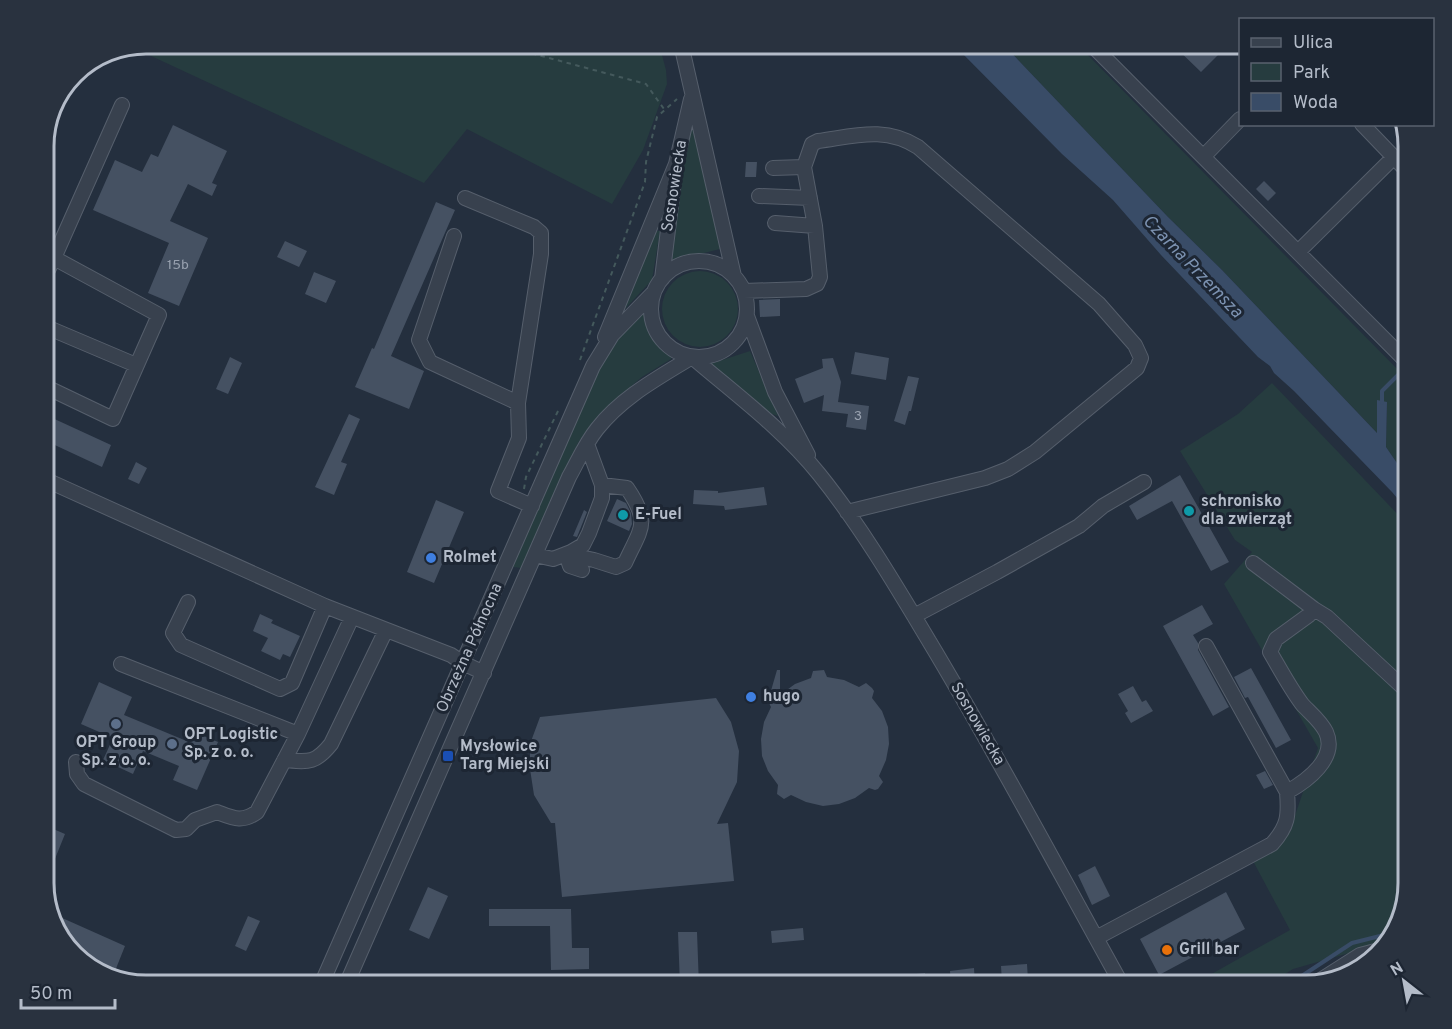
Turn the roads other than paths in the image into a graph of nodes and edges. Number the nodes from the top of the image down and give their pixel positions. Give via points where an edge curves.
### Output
1 (683, 54) edge
2 (1101, 54) edge
3 (693, 94) junction
4 (122, 105) dead end
5 (1239, 120) edge
6 (1364, 126) edge
7 (1204, 156) junction
8 (1394, 157) junction
9 (1398, 161) edge
10 (676, 164) junction
11 (804, 167) junction
12 (773, 168) dead end
13 (759, 196) dead end
14 (465, 198) dead end
15 (810, 198) junction
16 (775, 224) dead end
17 (814, 226) junction
18 (454, 236) dead end
19 (1298, 252) junction
20 (54, 258) joint
21 (734, 276) junction
22 (662, 279) junction
23 (744, 291) junction
24 (654, 292) junction
25 (747, 316) junction
26 (54, 330) edge
27 (1398, 352) edge
28 (692, 357) junction
29 (136, 365) junction
30 (593, 366) junction
31 (54, 392) edge
32 (518, 403) junction
33 (586, 444) junction
34 (818, 472) junction
35 (1144, 482) dead end
36 (54, 484) edge
37 (602, 485) junction
38 (526, 504) junction
39 (848, 512) junction
40 (566, 554) junction
41 (535, 555) junction
42 (1254, 562) dead end
43 (582, 570) dead end
44 (188, 602) dead end
45 (325, 606) junction
46 (1314, 609) junction
47 (914, 616) junction
48 (352, 617) junction
49 (386, 630) junction
50 (1206, 646) dead end
51 (463, 663) junction
52 (121, 664) dead end
53 (484, 673) junction
54 (1398, 683) edge
55 (298, 734) junction
56 (284, 760) junction
57 (76, 762) dead end
58 (1287, 792) junction
59 (1096, 938) junction
60 (1365, 954) edge
61 (1338, 969) edge
62 (326, 975) edge
63 (351, 975) edge
64 (1116, 975) edge

1 - 3 street, Sosnowiecka
2 - 7 street
3 - 10 street, Sosnowiecka
3 - 21 street, Sosnowiecka
4 - 20 street
5 - 7 street
6 - 8 street
7 - 19 street
8 - 9 street
8 - 19 street
10 - 22 street, Sosnowiecka
10 - 30 street
11 - 12 street
11 - 15 street
11 - 39 street via 812,144 818,141 883,134 903,138 1099,304 1141,358 1137,368 1035,452 1008,469
13 - 15 street
14 - 32 street via 541,233
15 - 17 street
16 - 17 street
17 - 23 street via 820,277 817,284 806,290
18 - 32 street via 419,340 430,362
19 - 27 street
20 - 29 street via 159,315
21 - 22 street, Sosnowiecka via 724,268 698,261 684,264
21 - 23 street, Sosnowiecka
22 - 24 street, Sosnowiecka
23 - 25 street, Sosnowiecka
24 - 28 street, Sosnowiecka via 651,314 655,329 664,343
24 - 30 street, Obrzeżna Północna via 612,335
25 - 28 street via 737,339 728,348 705,357
25 - 34 street, Sosnowiecka via 775,392
26 - 29 street
28 - 33 street, Obrzeżna Północna via 624,402
28 - 34 street, Sosnowiecka via 773,425
29 - 31 street via 113,419
30 - 38 street, Obrzeżna Północna
32 - 38 street via 519,438 498,491
33 - 37 street
33 - 41 street, Obrzeżna Północna
34 - 39 street, Sosnowiecka
35 - 47 street via 1103,506 1079,526
36 - 45 street
37 - 40 street via 602,498 589,534 583,545
37 - 40 street via 627,488 643,517 625,563 610,568
38 - 51 street, Obrzeżna Północna
39 - 47 street, Sosnowiecka
40 - 41 street via 554,559
40 - 43 street via 570,566
41 - 53 street, Obrzeżna Północna
42 - 46 street
44 - 45 street via 173,633 180,645 280,689 292,683
45 - 48 street
46 - 54 street
46 - 58 street via 1276,639 1270,652 1327,734 1325,762
47 - 59 street, Sosnowiecka
48 - 49 street
48 - 55 street
49 - 51 street
49 - 56 street via 321,758 308,762
50 - 58 street
51 - 53 street
51 - 62 street, Obrzeżna Północna
52 - 55 street
53 - 63 street, Obrzeżna Północna
55 - 56 street
56 - 57 street via 257,813 250,818 239,820 217,812 195,820 186,829 176,830 84,784 77,774
58 - 59 street via 1288,819 1272,844
59 - 64 street, Sosnowiecka
60 - 61 street

